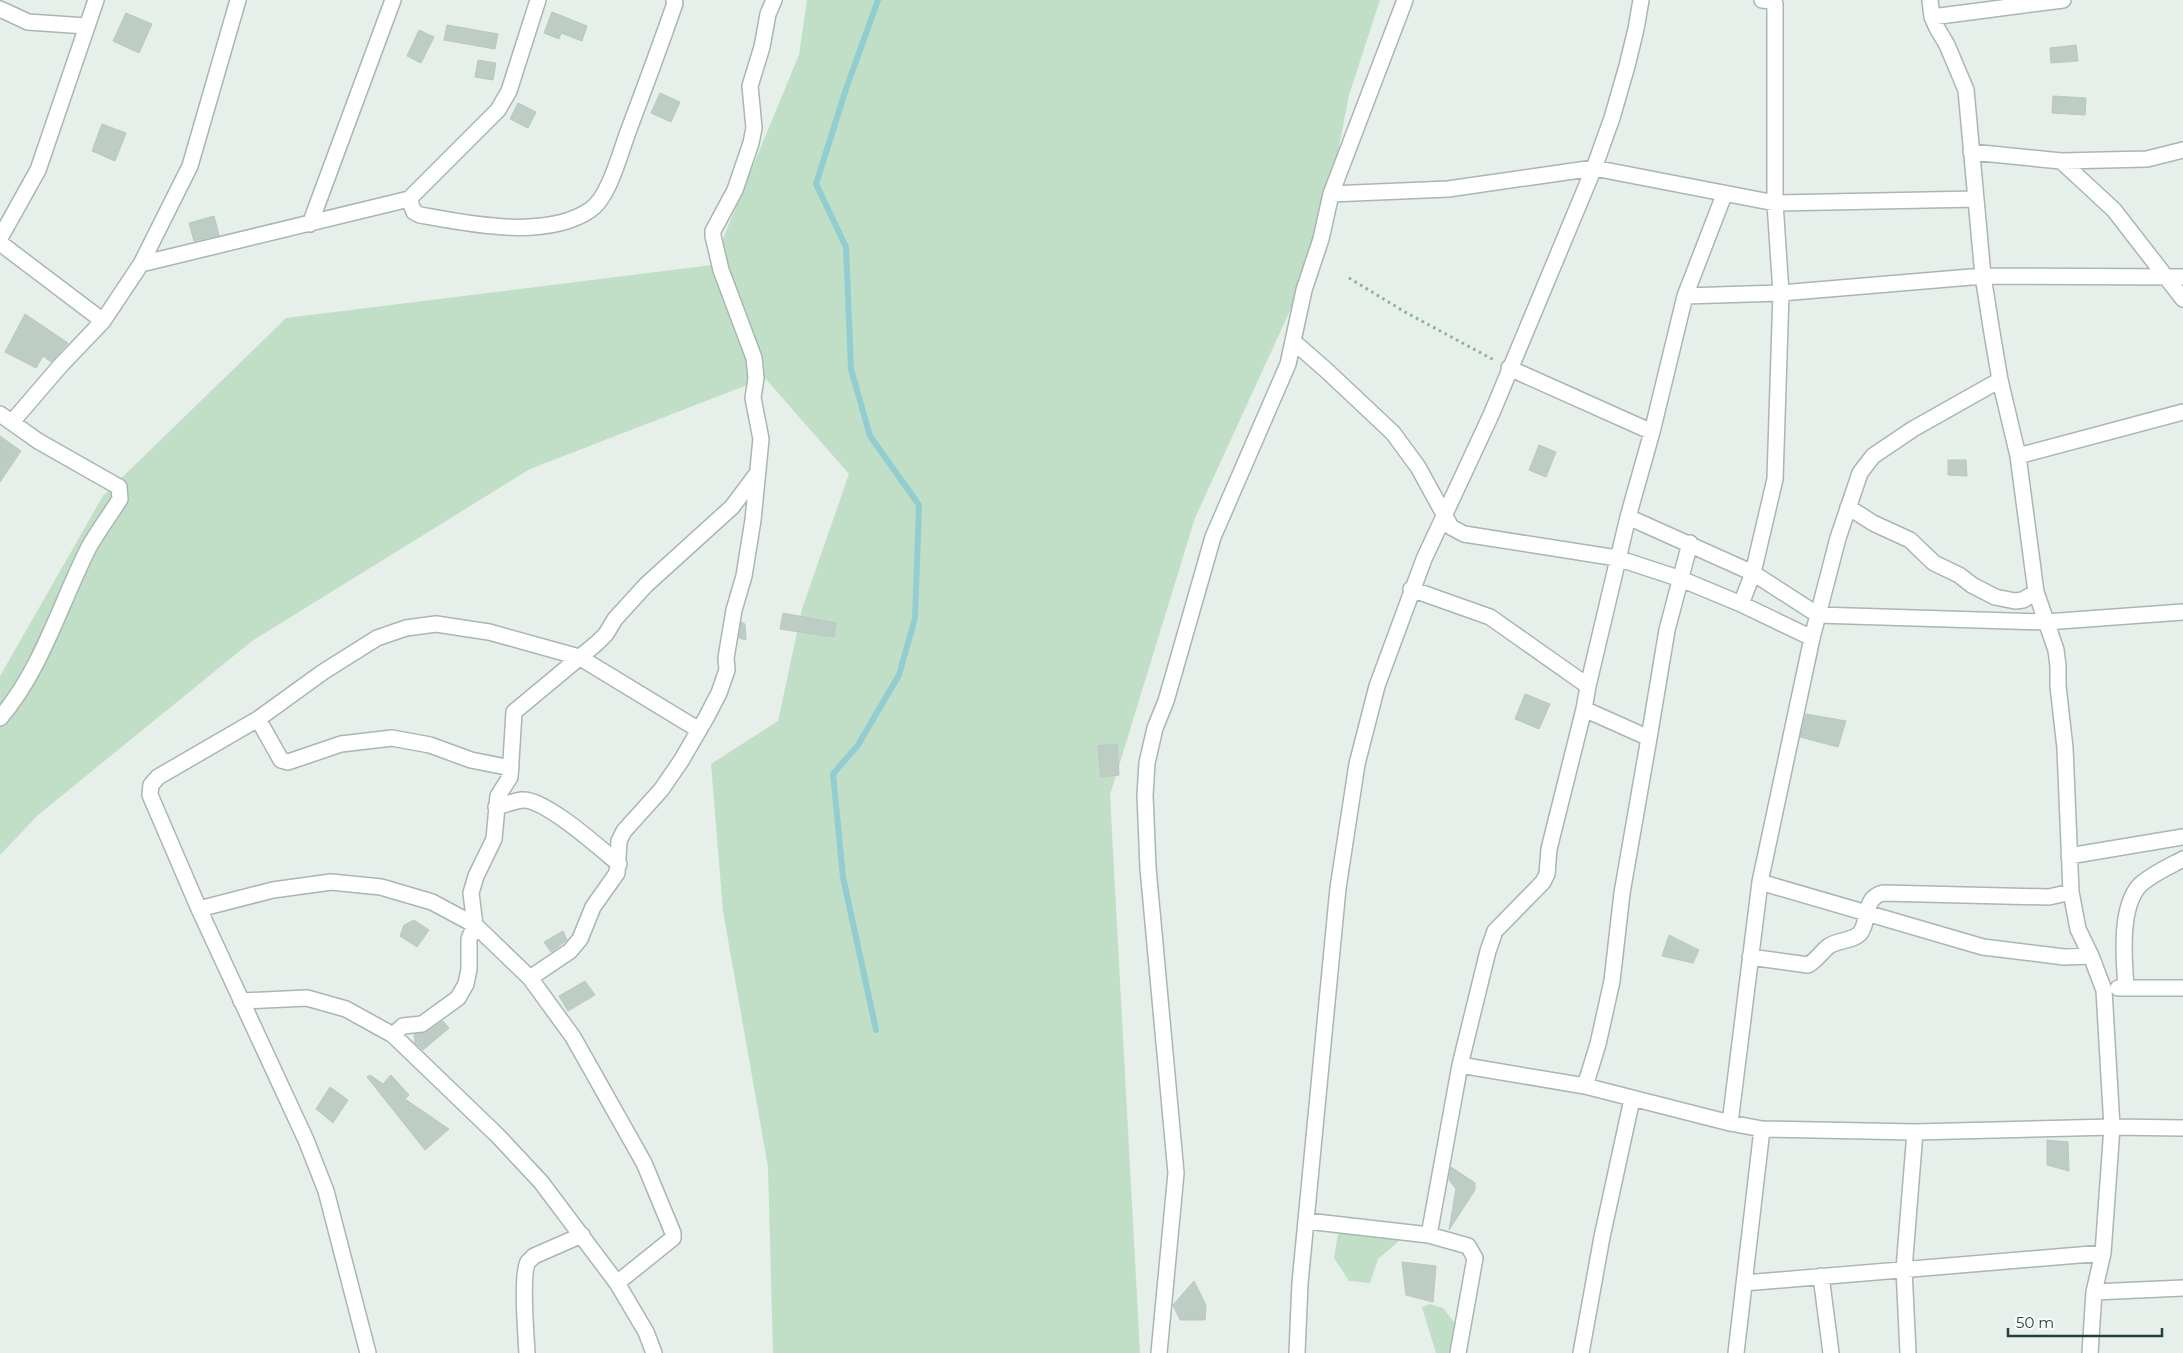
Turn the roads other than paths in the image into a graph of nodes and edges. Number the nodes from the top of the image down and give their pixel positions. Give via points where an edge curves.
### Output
1 (96, 0) edge
2 (238, 0) edge
3 (393, 0) edge
4 (538, 0) edge
5 (674, 0) edge
6 (774, 0) edge
7 (1405, 0) edge
8 (1641, 0) edge
9 (1762, 0) edge
10 (1930, 0) edge
11 (2063, 0) edge
12 (0, 9) edge
13 (1932, 17) junction
14 (86, 26) junction
15 (2183, 150) edge
16 (1971, 152) junction
17 (2061, 161) junction
18 (1594, 168) junction
19 (1331, 194) junction
20 (1724, 194) junction
21 (409, 199) junction
22 (1976, 199) junction
23 (1775, 203) junction
24 (310, 224) junction
25 (0, 238) edge
26 (0, 243) edge
27 (141, 264) junction
28 (1983, 276) junction
29 (2176, 277) edge
30 (1780, 293) junction
31 (1685, 296) junction
32 (2183, 299) edge
33 (103, 321) junction
34 (1294, 342) junction
35 (1509, 368) junction
36 (2000, 380) junction
37 (2183, 412) edge
38 (6, 418) edge
39 (1652, 432) junction
40 (2018, 456) junction
41 (756, 475) junction
42 (1848, 507) junction
43 (1443, 514) junction
44 (1628, 516) junction
45 (1690, 543) junction
46 (1618, 558) junction
47 (1753, 573) junction
48 (1681, 579) junction
49 (1411, 588) junction
50 (2036, 592) junction
51 (1741, 604) junction
52 (2183, 612) edge
53 (1818, 615) junction
54 (2046, 622) junction
55 (1812, 638) junction
56 (579, 657) junction
57 (1588, 686) junction
58 (1584, 708) junction
59 (0, 718) edge
60 (258, 719) junction
61 (698, 730) junction
62 (1649, 738) junction
63 (512, 768) junction
64 (496, 807) junction
65 (2183, 837) edge
66 (2069, 856) junction
67 (2183, 859) edge
68 (619, 864) junction
69 (1760, 882) junction
70 (2071, 892) junction
71 (199, 909) junction
72 (1866, 912) junction
73 (475, 925) junction
74 (2091, 956) junction
75 (1750, 957) junction
76 (530, 978) junction
77 (2126, 987) junction
78 (2183, 988) edge
79 (2104, 990) junction
80 (241, 1001) junction
81 (393, 1035) junction
82 (1460, 1065) junction
83 (1585, 1086) junction
84 (1632, 1099) junction
85 (1730, 1123) junction
86 (2112, 1128) junction
87 (2183, 1128) edge
88 (1762, 1129) junction
89 (1915, 1132) junction
90 (1307, 1221) junction
91 (582, 1235) junction
92 (1429, 1235) junction
93 (2103, 1253) junction
94 (1904, 1269) junction
95 (1822, 1276) junction
96 (617, 1283) junction
97 (1744, 1283) junction
98 (2183, 1288) edge
99 (2094, 1292) junction
100 (368, 1353) edge
101 (527, 1353) edge
102 (654, 1353) edge
103 (1160, 1353) edge
104 (1297, 1353) edge
105 (1458, 1353) edge
106 (1581, 1353) edge
107 (1736, 1353) edge
108 (1831, 1353) edge
109 (1908, 1353) edge
110 (2090, 1353) edge

1 - 14 street
2 - 27 street via 190,166
3 - 24 street
4 - 21 street via 509,90 498,110
5 - 21 street via 654,65 612,175 599,201 590,210 553,226 514,228 420,215 414,212
6 - 41 street via 750,86 754,128 751,143 735,190 713,236 721,270 754,358 753,398 761,439
7 - 19 street
8 - 18 street via 1612,118
9 - 23 street via 1771,1 1776,9
10 - 13 street
11 - 13 street
12 - 14 street via 28,22
13 - 16 street via 1960,71 1966,90
14 - 25 street via 38,170
15 - 17 street via 2147,159
16 - 17 street
16 - 22 street
17 - 29 street via 2114,210
18 - 19 street via 1448,189
18 - 20 street
18 - 35 street
19 - 34 street via 1321,239 1304,290
20 - 23 street
20 - 31 street
21 - 24 street
22 - 23 street
22 - 28 street
23 - 30 street
24 - 27 street
26 - 33 street
27 - 33 street
28 - 29 street
28 - 30 street
28 - 36 street
29 - 32 street
30 - 31 street
30 - 47 street via 1775,479
31 - 39 street
33 - 38 street
34 - 43 street via 1393,434 1418,467
34 - 103 street via 1288,364 1213,537 1147,763 1148,868 1176,1173
35 - 39 street
35 - 43 street via 1480,439
36 - 40 street
36 - 42 street via 1913,429 1873,456 1860,473
37 - 40 street
38 - 59 street via 121,492 120,499 90,547 34,668
39 - 44 street
40 - 50 street
41 - 56 street via 732,507 646,585 615,619 606,634
41 - 61 street via 744,576 734,610 727,670 719,693
42 - 50 street via 1910,540 1934,563 1995,596 2015,601
42 - 53 street
43 - 46 street via 1452,527 1464,534
43 - 49 street
44 - 45 street
44 - 46 street
45 - 47 street
45 - 48 street
46 - 48 street
46 - 57 street
47 - 51 street
47 - 53 street
48 - 51 street
48 - 62 street via 1666,630
49 - 57 street via 1490,617
49 - 90 street via 1376,686 1357,764 1338,888
50 - 54 street
51 - 55 street
52 - 54 street
53 - 54 street
53 - 55 street
54 - 66 street via 2058,666
55 - 69 street
56 - 60 street via 489,632 436,624 406,628 377,638
56 - 61 street
56 - 63 street via 514,712
57 - 58 street
58 - 62 street
58 - 82 street via 1549,849 1547,874 1495,931 1477,989
60 - 63 street via 281,760 288,762 341,744 392,738
60 - 71 street via 158,777 151,785 150,795
61 - 68 street via 660,790 624,831 619,841
62 - 83 street via 1622,893 1612,981
63 - 64 street
64 - 68 street via 531,801 566,821
64 - 73 street via 494,839 476,876 472,893
65 - 66 street
66 - 70 street
67 - 77 street via 2158,871 2132,896 2125,929
68 - 76 street via 617,873 593,907 580,939 570,951
69 - 72 street
69 - 75 street
70 - 72 street via 2049,897 1883,893 1871,899
70 - 74 street via 2078,929
71 - 73 street via 273,890 331,882 381,887 432,902
71 - 80 street
72 - 74 street via 1983,947 2064,957
72 - 75 street via 1858,935 1829,946 1808,965
73 - 76 street
73 - 81 street via 469,939 466,984 458,998 422,1024 403,1026
74 - 79 street
75 - 85 street
76 - 96 street via 573,1037 614,1109 644,1163 673,1233 670,1242
77 - 78 street
77 - 79 street
79 - 86 street
80 - 81 street via 307,998 346,1009
80 - 100 street via 326,1190
81 - 91 street via 498,1136 541,1182
82 - 83 street
82 - 92 street
83 - 84 street
84 - 85 street
84 - 106 street
85 - 88 street
86 - 87 street
86 - 89 street
86 - 93 street
88 - 89 street
88 - 97 street
89 - 94 street
90 - 92 street
90 - 104 street
91 - 96 street
91 - 101 street via 534,1256 528,1262
92 - 105 street via 1468,1246 1475,1258
93 - 94 street
93 - 99 street
94 - 95 street
94 - 109 street
95 - 97 street
95 - 108 street
96 - 102 street via 646,1332
97 - 107 street
98 - 99 street
99 - 110 street

